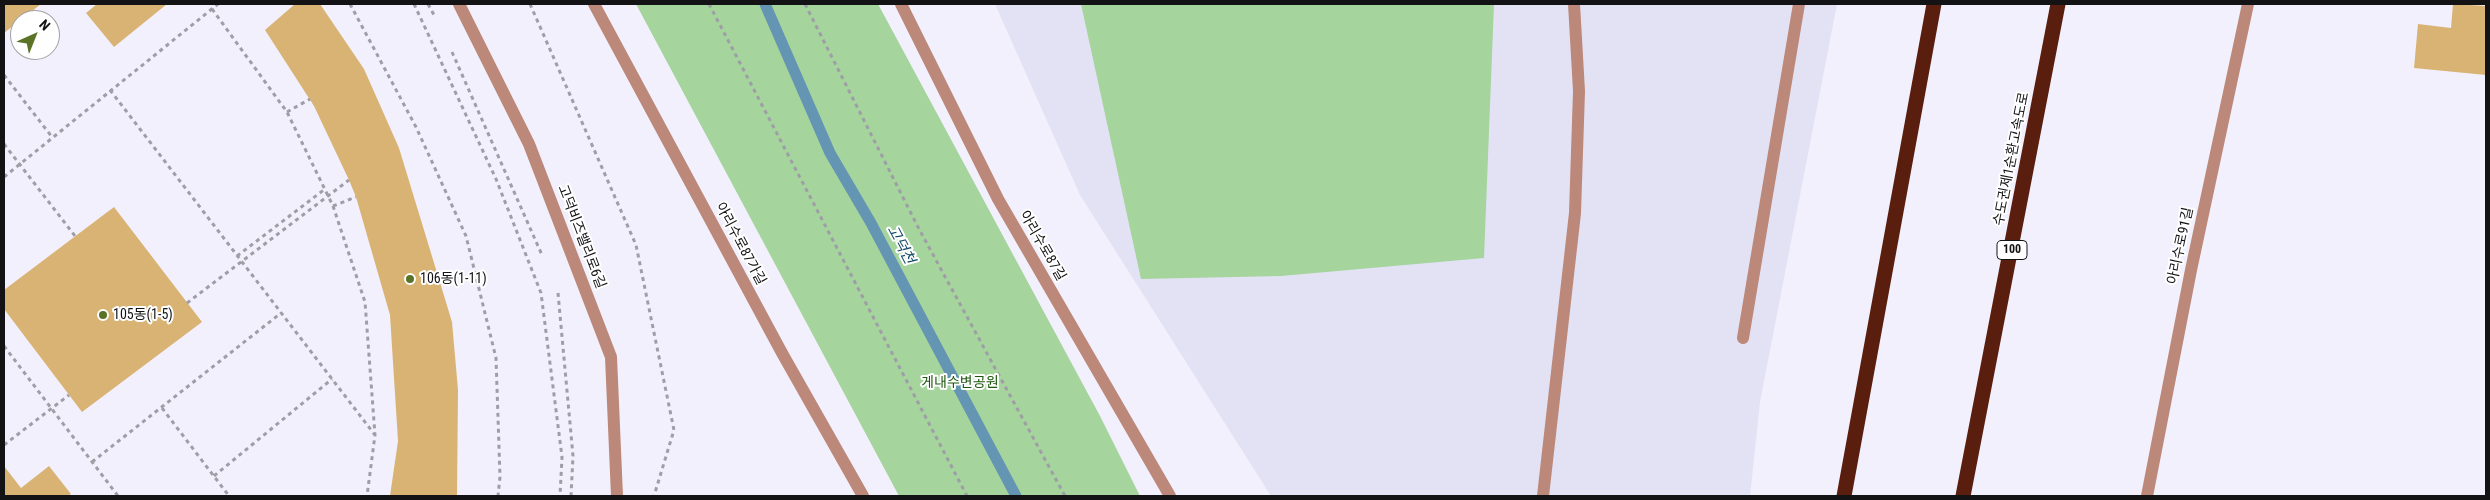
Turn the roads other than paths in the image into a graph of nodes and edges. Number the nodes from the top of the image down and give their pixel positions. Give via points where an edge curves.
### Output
1 (459, 4) edge
2 (594, 4) edge
3 (901, 4) edge
4 (1574, 4) edge
5 (1799, 4) edge
6 (1934, 4) edge
7 (2058, 4) edge
8 (2248, 4) edge
9 (1743, 338) dead end
10 (617, 496) edge
11 (863, 496) edge
12 (1170, 496) edge
13 (1543, 496) edge
14 (1844, 496) edge
15 (1963, 496) edge
16 (2147, 496) edge

1 - 10 street, 고덕비즈밸리로6길 via 529,144 612,356
2 - 11 street, 아리수로87가길 via 777,345
3 - 12 street, 아리수로87길 via 998,199
4 - 13 street via 1579,91 1575,213
5 - 9 street
6 - 14 highway
7 - 15 highway, 수도권제1순환고속도로 / 100
8 - 16 street, 아리수로91길 via 2190,270

